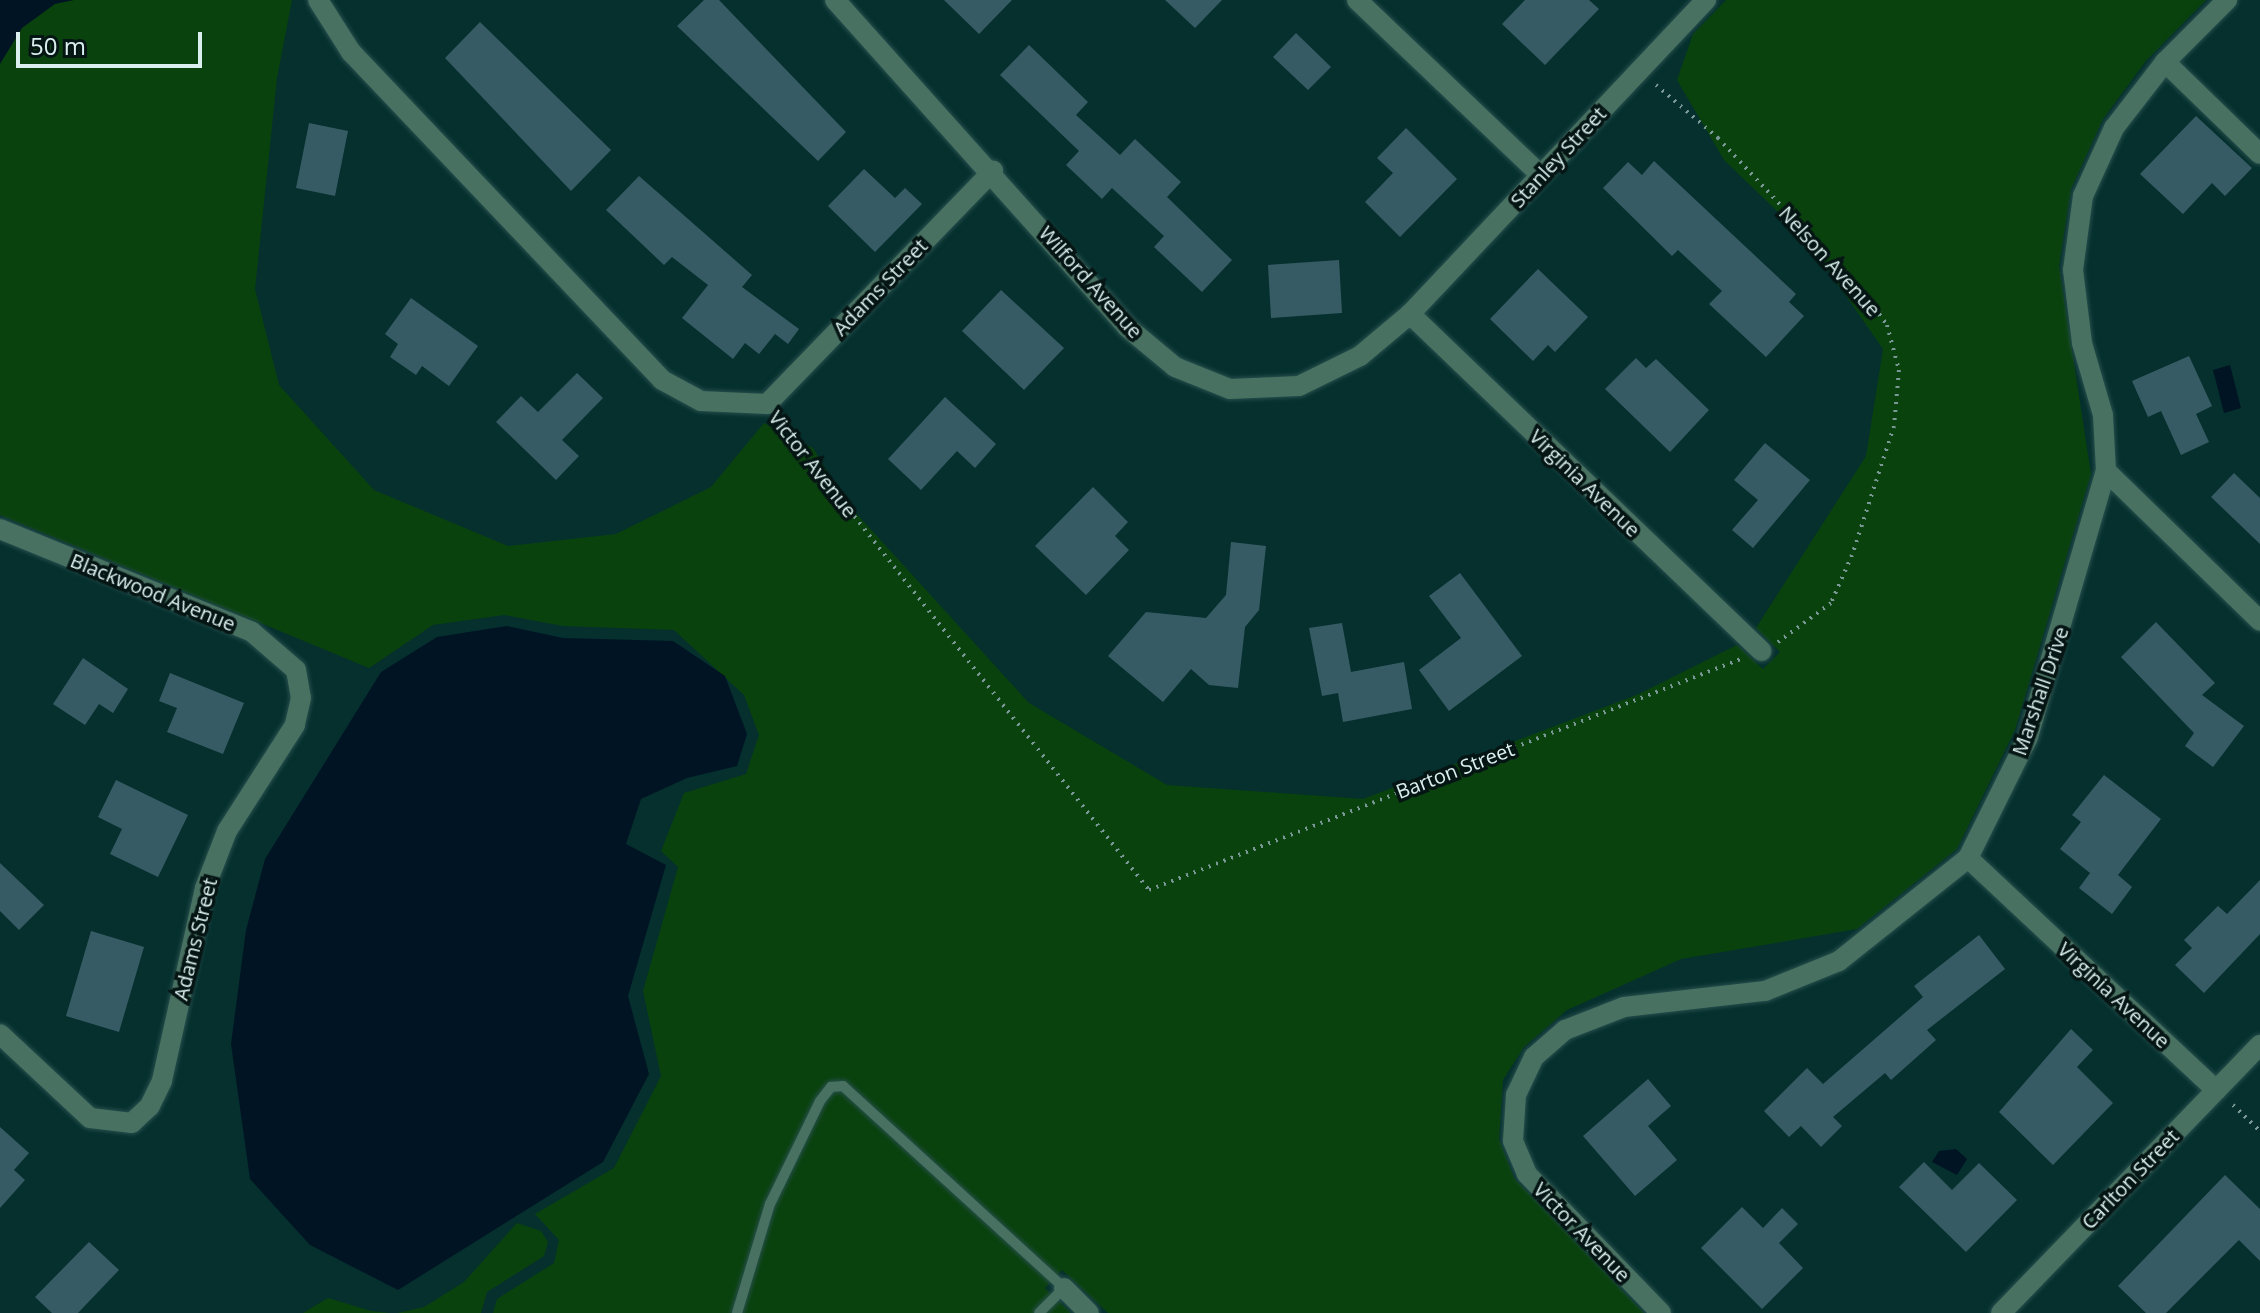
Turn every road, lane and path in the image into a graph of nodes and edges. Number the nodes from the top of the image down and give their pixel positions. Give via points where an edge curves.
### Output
1 (318, 0) edge
2 (835, 0) edge
3 (1357, 0) edge
4 (1706, 0) edge
5 (2227, 0) edge
6 (2165, 62) junction
7 (1639, 70) junction
8 (2260, 154) edge
9 (993, 171) junction
10 (1541, 175) junction
11 (1410, 314) junction
12 (767, 404) junction
13 (2106, 471) junction
14 (0, 529) edge
15 (2260, 621) edge
16 (1761, 651) junction
17 (296, 670) joint
18 (1968, 858) junction
19 (1149, 890) joint
20 (0, 1034) edge
21 (2260, 1045) edge
22 (2216, 1090) junction
23 (1516, 1095) joint
24 (2260, 1131) edge
25 (1064, 1288) junction
26 (737, 1313) edge
27 (1039, 1313) edge
28 (1089, 1313) edge
29 (1661, 1313) edge
30 (2001, 1313) edge

1 - 12 street, Victor Avenue via 351,52 662,380 725,407
2 - 9 street, Wilford Avenue
3 - 10 street
4 - 7 street, Stanley Street
5 - 6 street
6 - 8 street
6 - 13 street, Marshall Drive via 2114,128 2081,211 2073,270 2082,343 2103,415
7 - 10 street, Stanley Street
7 - 16 path, Nelson Avenue via 1718,138 1870,301 1887,325 1899,370 1894,426 1831,603 1801,631
9 - 11 street, Wilford Avenue via 1127,327 1175,367 1230,389 1299,386 1360,356
9 - 12 street, Adams Street
10 - 11 street, Stanley Street
11 - 16 street, Virginia Avenue
12 - 19 path, Victor Avenue
13 - 15 street
13 - 18 street, Marshall Drive via 2028,737
14 - 17 street, Blackwood Avenue via 252,632
16 - 19 path, Barton Street
17 - 20 street, Adams Street via 301,698 295,725 227,831 205,888 162,1081 132,1123 90,1118
18 - 22 street, Virginia Avenue
18 - 23 street, Marshall Drive via 1839,961 1765,991 1624,1007 1565,1030 1534,1057
21 - 22 street, Carlton Street
22 - 24 path
22 - 30 street, Carlton Street
23 - 29 street, Victor Avenue via 1513,1141 1527,1174
25 - 26 lane via 843,1086 831,1087 770,1204
25 - 27 lane
25 - 28 street

